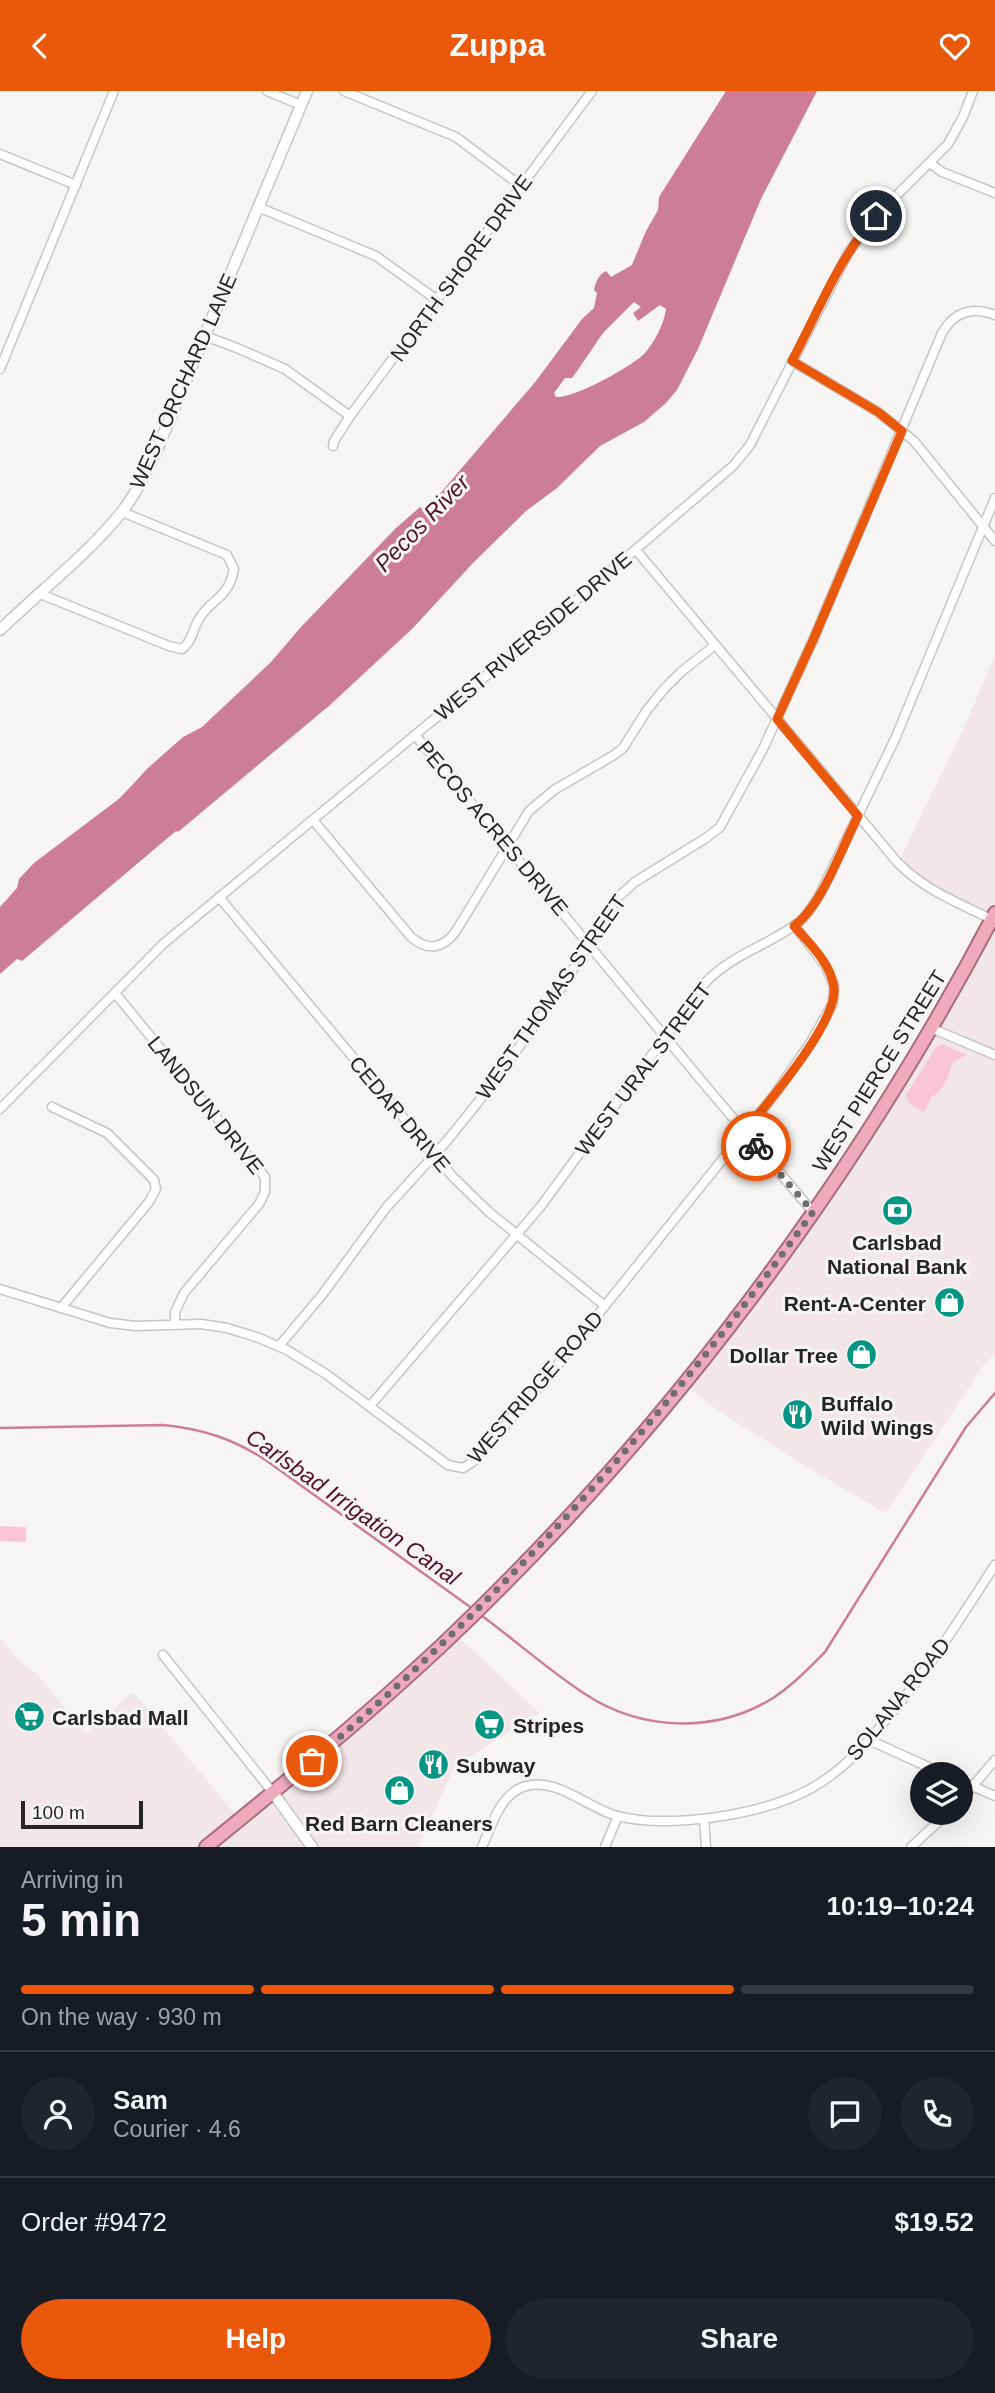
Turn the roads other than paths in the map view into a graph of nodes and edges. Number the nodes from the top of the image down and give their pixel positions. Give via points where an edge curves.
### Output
1 (114, 91) edge
2 (267, 91) edge
3 (307, 91) edge
4 (344, 91) edge
5 (592, 91) edge
6 (974, 91) edge
7 (301, 105) junction
8 (0, 154) edge
9 (930, 163) junction
10 (76, 184) junction
11 (521, 185) junction
12 (995, 193) edge
13 (258, 207) junction
14 (437, 300) junction
15 (995, 315) edge
16 (205, 336) junction
17 (792, 361) junction
18 (0, 369) edge
19 (351, 417) junction
20 (902, 431) junction
21 (333, 446) dead end
22 (995, 498) edge
23 (122, 512) junction
24 (983, 527) junction
25 (995, 541) edge
26 (636, 550) junction
27 (38, 593) junction
28 (0, 630) edge
29 (715, 645) junction
30 (777, 719) junction
31 (415, 735) junction
32 (858, 816) junction
33 (313, 820) junction
34 (508, 846) junction
35 (219, 897) junction
36 (993, 916) edge
37 (794, 926) junction
38 (588, 942) junction
39 (115, 993) junction
40 (931, 1028) junction
41 (666, 1037) junction
42 (995, 1055) edge
43 (52, 1107) dead end
44 (0, 1109) edge
45 (744, 1132) junction
46 (433, 1156) junction
47 (813, 1212) junction
48 (516, 1233) junction
49 (0, 1289) edge
50 (605, 1306) junction
51 (61, 1308) junction
52 (175, 1324) junction
53 (279, 1346) junction
54 (370, 1406) junction
55 (995, 1565) edge
56 (163, 1655) dead end
57 (869, 1740) junction
58 (995, 1759) edge
59 (917, 1762) edge
60 (974, 1787) joint
61 (274, 1794) junction
62 (995, 1796) edge
63 (618, 1816) junction
64 (704, 1819) junction
65 (935, 1825) edge
66 (205, 1847) edge
67 (312, 1847) edge
68 (482, 1847) edge
69 (604, 1847) edge
70 (706, 1847) edge
71 (911, 1847) edge

1 - 10 street
2 - 7 street
3 - 7 street, WEST ORCHARD LANE
4 - 11 street via 456,137
5 - 11 street, NORTH SHORE DRIVE
6 - 9 street, WEST RIVERSIDE DRIVE via 954,134
7 - 13 street, WEST ORCHARD LANE
8 - 10 street
9 - 12 street
9 - 17 street, WEST RIVERSIDE DRIVE via 876,216 855,244
10 - 18 street
11 - 14 street, NORTH SHORE DRIVE
13 - 14 street via 376,256
13 - 16 street, WEST ORCHARD LANE
14 - 19 street, NORTH SHORE DRIVE
15 - 20 street, WEST THOMAS STREET via 977,309 957,315 946,325
16 - 19 street via 285,369
16 - 23 street, WEST ORCHARD LANE via 156,453
17 - 20 street
17 - 26 street, WEST RIVERSIDE DRIVE via 743,455
19 - 21 street, NORTH SHORE DRIVE
20 - 24 street
20 - 30 street, WEST THOMAS STREET
22 - 24 street, WEST URAL STREET
23 - 27 street, WEST ORCHARD LANE
23 - 27 street via 231,559 234,569 224,595 203,612 188,645 183,649 169,646
24 - 25 street
24 - 32 street, WEST URAL STREET
26 - 29 street
26 - 31 street, WEST RIVERSIDE DRIVE
27 - 28 street, WEST ORCHARD LANE
29 - 30 street
29 - 34 street via 664,689 623,748 540,801
30 - 32 street
30 - 38 street, WEST THOMAS STREET via 720,827 623,891
31 - 33 street, WEST RIVERSIDE DRIVE
31 - 34 street, PECOS ACRES DRIVE
32 - 36 street via 912,877
32 - 37 street, WEST URAL STREET via 819,896
33 - 34 street via 411,937 427,947 451,938
33 - 35 street, WEST RIVERSIDE DRIVE
34 - 38 street, PECOS ACRES DRIVE
35 - 39 street, WEST RIVERSIDE DRIVE
35 - 46 street, CEDAR DRIVE
36 - 40 highway, WEST PIERCE STREET
37 - 41 street, WEST URAL STREET via 711,976
37 - 45 street, WESTRIDGE ROAD via 825,965 834,983 834,997 796,1067
38 - 41 street, PECOS ACRES DRIVE
38 - 46 street, WEST THOMAS STREET via 545,1011
39 - 44 street, WEST RIVERSIDE DRIVE
39 - 52 street, LANDSUN DRIVE via 265,1177 263,1197 184,1293
40 - 42 street
40 - 47 highway, WEST PIERCE STREET
41 - 45 street, PECOS ACRES DRIVE
41 - 48 street, WEST URAL STREET
43 - 51 street via 107,1133 154,1180 156,1189
45 - 47 street, PECOS ACRES DRIVE
45 - 50 street, WESTRIDGE ROAD
46 - 48 street, CEDAR DRIVE
46 - 53 street, WEST THOMAS STREET via 386,1208 330,1286
47 - 61 highway, WEST PIERCE STREET via 684,1384 556,1530 465,1622
48 - 50 street, CEDAR DRIVE
48 - 54 street, WEST URAL STREET
49 - 51 street, WESTRIDGE ROAD
50 - 54 street, WESTRIDGE ROAD via 509,1423 463,1468 448,1465
51 - 52 street, WESTRIDGE ROAD via 123,1325
52 - 53 street, WESTRIDGE ROAD via 227,1328
53 - 54 street, WESTRIDGE ROAD
55 - 57 street, SOLANA ROAD via 933,1661
56 - 61 street
57 - 59 street
57 - 64 street, SOLANA ROAD via 838,1771 807,1790 754,1809
58 - 60 street
60 - 62 street
61 - 66 highway, WEST PIERCE STREET
61 - 67 street
63 - 64 street, SOLANA ROAD
63 - 68 street, SOLANA ROAD via 552,1787 525,1786 510,1795
63 - 69 street
64 - 70 street
65 - 71 street

